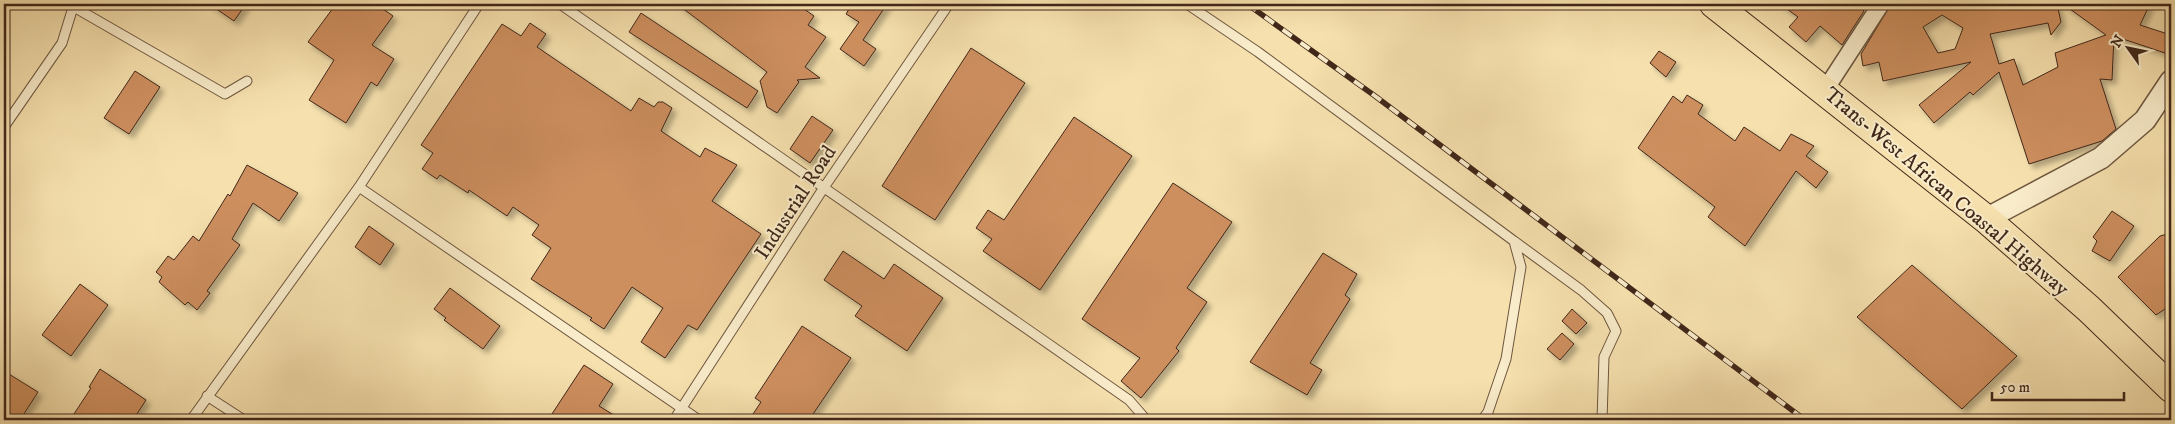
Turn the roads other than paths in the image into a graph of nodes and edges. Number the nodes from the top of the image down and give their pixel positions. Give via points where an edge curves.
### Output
1 (479, 4) edge
2 (560, 4) edge
3 (948, 4) edge
4 (1187, 4) edge
5 (1714, 4) edge
6 (1880, 4) edge
7 (74, 6) edge
8 (247, 81) dead end
9 (2171, 81) edge
10 (1825, 90) junction
11 (4, 128) edge
12 (359, 187) junction
13 (823, 189) junction
14 (1986, 219) junction
15 (1514, 241) junction
16 (2171, 388) edge
17 (207, 396) junction
18 (682, 409) junction
19 (191, 420) edge
20 (244, 420) edge
21 (674, 420) edge
22 (699, 420) edge
23 (1143, 420) edge
24 (1482, 420) edge
25 (1602, 420) edge

1 - 12 lane
2 - 13 lane
3 - 13 lane, Industrial Road
4 - 15 lane via 1258,52
5 - 10 highway, Trans-West African Coastal Highway
6 - 10 street
7 - 8 lane via 225,94
7 - 11 lane via 62,43
9 - 14 street via 2144,120 2101,158
10 - 14 highway, Trans-West African Coastal Highway
12 - 17 lane
12 - 18 lane
13 - 18 lane, Industrial Road
13 - 23 lane via 1129,400
14 - 16 highway, Trans-West African Coastal Highway via 2089,309
15 - 24 lane via 1521,267 1506,358 1488,412
15 - 25 lane via 1581,290 1607,313 1616,331 1604,357
17 - 19 lane
17 - 20 lane
18 - 21 lane, Industrial Road
18 - 22 lane

